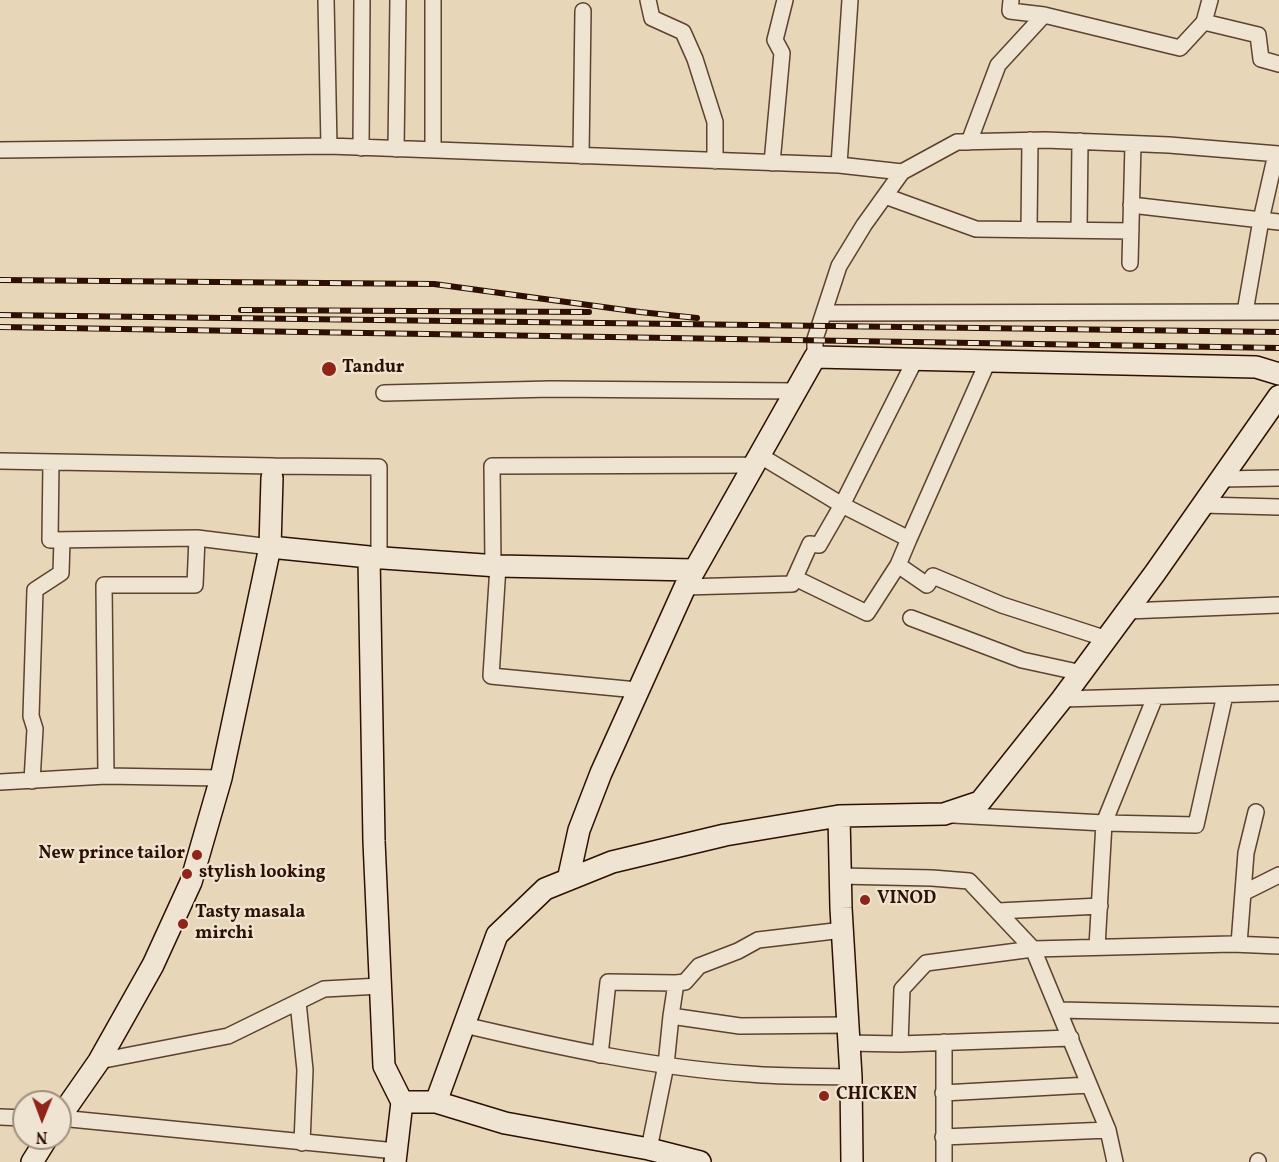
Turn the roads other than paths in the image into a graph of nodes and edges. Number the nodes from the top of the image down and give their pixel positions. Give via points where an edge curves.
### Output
1 (326, 0) edge
2 (362, 0) edge
3 (398, 0) edge
4 (433, 0) edge
5 (648, 0) edge
6 (785, 0) edge
7 (850, 0) edge
8 (1011, 0) edge
9 (1210, 0) edge
10 (583, 11) dead end
11 (1044, 15) junction
12 (1204, 22) junction
13 (1279, 64) edge
14 (1030, 140) junction
15 (1080, 141) junction
16 (969, 142) junction
17 (1133, 144) junction
18 (329, 146) junction
19 (361, 148) junction
20 (396, 149) junction
21 (0, 150) edge
22 (433, 150) junction
23 (1277, 154) edge
24 (581, 156) junction
25 (715, 161) junction
26 (772, 163) junction
27 (838, 165) junction
28 (902, 172) junction
29 (885, 196) junction
30 (1131, 205) junction
31 (1261, 220) junction
32 (1279, 222) edge
33 (1029, 230) junction
34 (1079, 230) junction
35 (1131, 231) junction
36 (1130, 263) dead end
37 (1245, 312) junction
38 (1279, 312) edge
39 (824, 313) junction
40 (815, 357) junction
41 (915, 360) junction
42 (988, 361) junction
43 (1279, 374) edge
44 (796, 391) junction
45 (384, 393) dead end
46 (1279, 396) edge
47 (756, 460) junction
48 (0, 461) edge
49 (51, 462) junction
50 (273, 472) junction
51 (1279, 478) edge
52 (1221, 479) junction
53 (842, 505) junction
54 (1202, 505) junction
55 (1279, 507) edge
56 (198, 538) junction
57 (909, 539) junction
58 (62, 540) junction
59 (270, 547) junction
60 (374, 557) junction
61 (496, 565) junction
62 (898, 565) junction
63 (795, 578) junction
64 (689, 579) junction
65 (1279, 604) edge
66 (1128, 610) junction
67 (911, 618) dead end
68 (1107, 639) junction
69 (1082, 673) junction
70 (637, 690) junction
71 (1279, 693) edge
72 (1226, 695) junction
73 (1155, 697) junction
74 (1062, 699) junction
75 (106, 776) junction
76 (221, 778) junction
77 (0, 782) edge
78 (32, 782) junction
79 (1256, 812) dead end
80 (944, 814) junction
81 (839, 816) junction
82 (1104, 823) junction
83 (1279, 875) edge
84 (840, 876) junction
85 (568, 880) junction
86 (1243, 893) junction
87 (1100, 906) junction
88 (998, 911) junction
89 (843, 930) junction
90 (1239, 944) junction
91 (1279, 946) edge
92 (1097, 947) junction
93 (1033, 949) junction
94 (676, 983) junction
95 (380, 986) junction
96 (298, 1002) junction
97 (1059, 1010) junction
98 (1279, 1015) edge
99 (671, 1016) junction
100 (464, 1025) junction
101 (847, 1034) junction
102 (1071, 1038) junction
103 (944, 1042) junction
104 (900, 1044) junction
105 (600, 1055) junction
106 (99, 1061) junction
107 (666, 1065) junction
108 (851, 1077) junction
109 (1089, 1085) junction
110 (943, 1093) junction
111 (72, 1100) edge
112 (402, 1102) junction
113 (436, 1102) junction
114 (72, 1119) edge
115 (1108, 1130) junction
116 (943, 1137) junction
117 (302, 1143) junction
118 (649, 1149) junction
119 (395, 1157) edge
120 (700, 1162) edge
121 (852, 1162) edge
122 (944, 1162) edge
123 (1115, 1162) edge

1 - 18 street
2 - 19 street
3 - 20 street
4 - 22 street
5 - 25 street via 652,18 683,32 695,59 715,122
6 - 26 street via 775,40 783,53
7 - 27 street
8 - 11 street via 1010,10
9 - 12 street
10 - 24 street
11 - 12 street via 1180,48
11 - 16 street via 998,65
12 - 13 street via 1258,35 1261,59
14 - 15 street
14 - 16 street
14 - 33 street
15 - 17 street
15 - 34 street
16 - 28 street via 957,142
17 - 23 street
17 - 30 street
18 - 19 street
18 - 21 street
19 - 20 street
20 - 22 street
22 - 24 street
23 - 31 street
24 - 25 street
25 - 26 street
26 - 27 street
27 - 28 street
28 - 29 street
29 - 33 street via 976,229
29 - 39 street via 839,266
30 - 31 street
30 - 35 street
31 - 32 street
31 - 37 street
33 - 34 street
34 - 35 street
35 - 36 street
37 - 38 street
37 - 39 street
39 - 40 street via 815,339
40 - 41 street
40 - 44 street
41 - 42 street
41 - 53 street
42 - 43 street via 1256,368
42 - 57 street
44 - 45 street via 551,388
44 - 47 street
46 - 52 street
47 - 53 street
47 - 61 street via 492,466
47 - 64 street
48 - 49 street
49 - 50 street
49 - 58 street via 50,540
50 - 59 street
50 - 60 street via 379,467
51 - 52 street
52 - 54 street
53 - 57 street
53 - 63 street via 819,545 810,544
54 - 55 street
54 - 66 street
56 - 58 street
56 - 59 street
56 - 75 street via 195,585 104,585
57 - 62 street
58 - 78 street via 61,573 35,590
59 - 60 street
59 - 76 street
60 - 61 street
60 - 95 street via 374,841
61 - 64 street
61 - 70 street via 491,676
62 - 63 street via 867,613
62 - 68 street via 927,585 933,576 1002,605
63 - 64 street via 792,584
64 - 70 street
65 - 66 street
66 - 68 street
67 - 69 street via 1022,660
68 - 69 street
69 - 74 street
70 - 85 street via 583,820
71 - 72 street
72 - 73 street
72 - 82 street via 1196,825
73 - 74 street
73 - 82 street
74 - 80 street via 980,802
75 - 76 street
75 - 78 street
76 - 106 street via 191,882 153,964
77 - 78 street
79 - 86 street via 1246,852
80 - 81 street
80 - 82 street
81 - 84 street
81 - 85 street via 725,835 612,862
82 - 87 street
83 - 86 street
84 - 88 street via 969,882
84 - 89 street
85 - 100 street via 545,889 497,935
86 - 90 street
87 - 88 street
87 - 92 street
88 - 93 street
89 - 94 street via 758,940 699,966 686,982
89 - 101 street
90 - 91 street
90 - 92 street
92 - 93 street
93 - 97 street
93 - 104 street via 926,963 902,988
94 - 99 street
94 - 105 street via 608,982
95 - 96 street via 324,988
95 - 112 street via 384,1066
96 - 106 street via 228,1036
96 - 117 street via 305,1070
97 - 98 street
97 - 102 street
99 - 101 street
99 - 107 street
100 - 105 street
100 - 113 street
101 - 104 street
101 - 108 street
102 - 103 street
102 - 109 street
103 - 104 street
103 - 110 street
105 - 107 street
106 - 111 street
107 - 108 street via 749,1074
107 - 118 street
108 - 121 street
109 - 110 street
109 - 115 street
110 - 116 street
112 - 113 street
112 - 119 street
113 - 118 street via 505,1123
114 - 117 street
115 - 116 street
115 - 123 street
116 - 122 street
117 - 119 street
118 - 120 street

